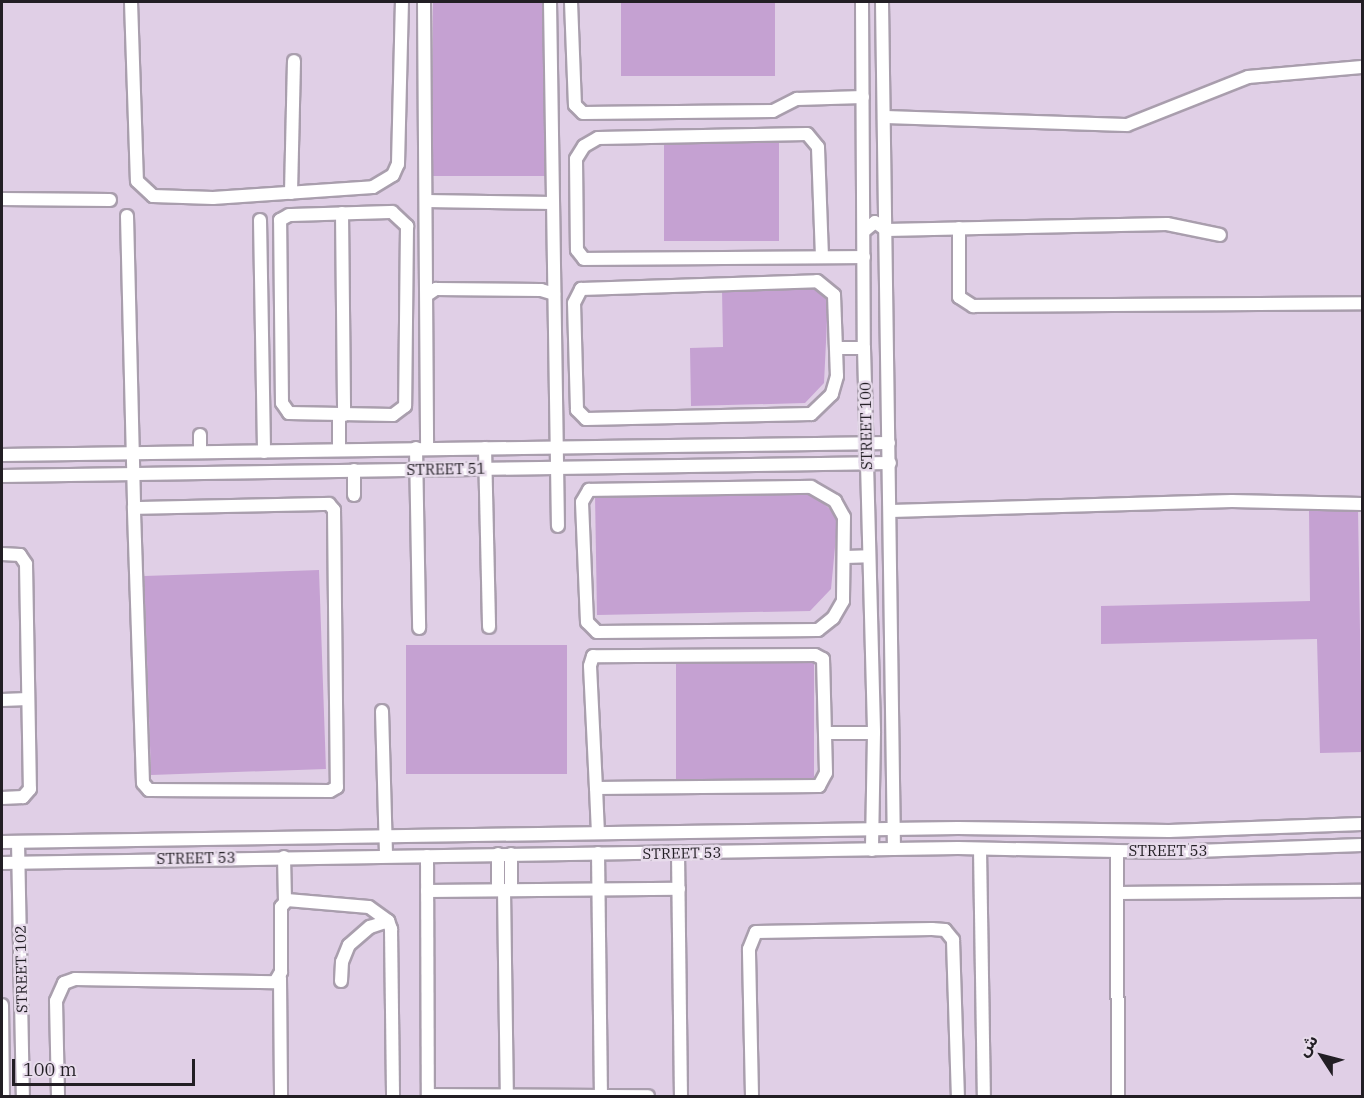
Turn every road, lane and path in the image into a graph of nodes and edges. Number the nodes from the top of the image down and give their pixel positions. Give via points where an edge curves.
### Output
1 (131, 2) edge
2 (402, 2) edge
3 (424, 2) edge
4 (549, 2) edge
5 (571, 2) edge
6 (862, 2) edge
7 (882, 2) edge
8 (294, 61) dead end
9 (1362, 67) edge
10 (863, 97) junction
11 (884, 117) junction
12 (863, 183) junction
13 (886, 183) junction
14 (291, 193) junction
15 (2, 199) edge
16 (110, 200) dead end
17 (426, 201) junction
18 (552, 203) junction
19 (342, 213) junction
20 (127, 216) dead end
21 (260, 220) dead end
22 (959, 228) junction
23 (886, 230) junction
24 (864, 231) junction
25 (1220, 235) dead end
26 (822, 257) junction
27 (864, 257) junction
28 (554, 294) junction
29 (427, 295) junction
30 (1362, 303) edge
31 (836, 348) junction
32 (864, 348) junction
33 (341, 415) junction
34 (200, 435) dead end
35 (889, 443) junction
36 (867, 444) junction
37 (485, 447) junction
38 (558, 447) junction
39 (339, 448) junction
40 (421, 448) junction
41 (200, 452) junction
42 (264, 452) junction
43 (132, 453) junction
44 (2, 455) edge
45 (890, 463) junction
46 (867, 464) junction
47 (558, 468) junction
48 (416, 469) junction
49 (486, 469) junction
50 (354, 470) junction
51 (132, 475) junction
52 (2, 476) edge
53 (354, 495) dead end
54 (1362, 504) edge
55 (134, 508) junction
56 (891, 511) junction
57 (558, 526) dead end
58 (2, 554) edge
59 (845, 556) junction
60 (869, 556) junction
61 (489, 627) dead end
62 (419, 628) dead end
63 (28, 699) junction
64 (2, 700) edge
65 (382, 711) dead end
66 (825, 733) junction
67 (874, 733) junction
68 (596, 788) junction
69 (2, 798) edge
70 (1362, 824) edge
71 (872, 830) junction
72 (894, 830) junction
73 (598, 833) junction
74 (386, 837) junction
75 (2, 842) edge
76 (18, 842) junction
77 (1362, 845) edge
78 (894, 849) junction
79 (980, 849) junction
80 (872, 850) junction
81 (1117, 851) junction
82 (505, 854) junction
83 (598, 854) junction
84 (678, 854) junction
85 (386, 856) junction
86 (427, 856) junction
87 (284, 857) junction
88 (2, 864) edge
89 (19, 864) junction
90 (598, 889) junction
91 (679, 889) junction
92 (504, 890) junction
93 (427, 891) junction
94 (1362, 891) edge
95 (1117, 893) junction
96 (285, 901) junction
97 (387, 921) junction
98 (280, 978) junction
99 (341, 981) dead end
100 (2, 1005) edge
101 (3, 1096) edge
102 (23, 1096) edge
103 (58, 1096) edge
104 (281, 1096) edge
105 (393, 1096) edge
106 (428, 1096) edge
107 (507, 1096) edge
108 (601, 1096) edge
109 (648, 1096) edge
110 (681, 1096) edge
111 (752, 1096) edge
112 (958, 1096) edge
113 (984, 1096) edge
114 (1118, 1096) edge

1 - 14 lane via 135,171 144,190 163,198
2 - 14 lane via 398,164 393,175 373,187
3 - 17 lane
4 - 18 lane
5 - 10 lane via 575,105 583,113 773,111 796,99
6 - 10 lane, STREET 100
7 - 11 lane, STREET 100
8 - 14 lane
9 - 11 lane via 1248,77 1127,125
10 - 12 lane, STREET 100
11 - 13 lane, STREET 100
12 - 13 lane via 875,189
12 - 24 lane, STREET 100
13 - 23 lane, STREET 100
15 - 16 lane
17 - 18 lane
17 - 29 lane
18 - 28 lane
19 - 33 lane
19 - 33 lane via 289,215 280,220 278,230 282,403 294,415
19 - 33 lane via 392,212 407,226 405,406 393,415
20 - 43 lane
21 - 42 lane
22 - 23 lane
22 - 25 lane via 1167,224
22 - 30 lane via 959,297 973,306
23 - 24 lane via 875,222
23 - 35 lane, STREET 100
24 - 27 lane, STREET 100
26 - 26 lane via 584,259 577,250 576,159 584,146 598,138 807,134 818,147
26 - 27 lane
27 - 32 lane, STREET 100
28 - 29 lane via 540,290 436,289
28 - 38 lane
29 - 40 lane
31 - 31 lane via 835,385 826,402 812,414 586,419 577,410 574,303 581,289 589,286 817,280 834,295
31 - 32 lane
32 - 36 lane, STREET 100
33 - 39 lane
34 - 41 lane
35 - 36 lane, STREET 51
35 - 45 lane, STREET 100
36 - 38 lane, STREET 51
36 - 46 lane, STREET 100
37 - 38 lane, STREET 51
37 - 40 lane, STREET 51
37 - 49 lane
38 - 47 lane
39 - 40 lane, STREET 51
39 - 42 lane, STREET 51
40 - 48 lane
41 - 42 lane, STREET 51
41 - 43 lane, STREET 51
43 - 44 lane, STREET 51
43 - 51 lane
45 - 46 lane, STREET 51
45 - 56 lane, STREET 100
46 - 47 lane, STREET 51
46 - 60 lane, STREET 100
47 - 49 lane, STREET 51
47 - 57 lane
48 - 49 lane, STREET 51
48 - 50 lane, STREET 51
48 - 62 lane
49 - 61 lane
50 - 51 lane, STREET 51
50 - 53 lane
51 - 52 lane, STREET 51
51 - 55 lane
54 - 56 lane via 1232,501
55 - 55 lane via 144,785 152,791 335,789 339,782 333,507
56 - 72 lane, STREET 100
58 - 63 lane via 20,555 26,564
59 - 59 lane via 843,601 833,618 818,630 597,632 586,615 582,502 596,488 811,487 828,495 844,517
59 - 60 lane
60 - 67 lane, STREET 100
63 - 64 lane
63 - 69 lane via 30,792 23,797
65 - 74 lane
66 - 67 lane
66 - 68 lane via 826,777 819,786
66 - 68 lane via 825,664 818,656 596,654 590,666
67 - 71 lane, STREET 100
68 - 73 lane
70 - 72 lane, STREET 53 via 1169,831
71 - 72 lane, STREET 53
71 - 73 lane, STREET 53
71 - 80 lane, STREET 100
72 - 78 lane, STREET 100
73 - 74 lane, STREET 53
74 - 76 lane, STREET 53
74 - 85 lane
75 - 76 lane, STREET 53
76 - 89 lane, STREET 102
77 - 81 lane, STREET 53
78 - 79 lane, STREET 53
78 - 80 lane, STREET 53
79 - 81 lane, STREET 53
79 - 113 lane
80 - 84 lane, STREET 53
81 - 95 lane
82 - 83 lane, STREET 53
82 - 86 lane, STREET 53
82 - 92 lane
83 - 84 lane, STREET 53
83 - 90 lane
84 - 91 lane
85 - 86 lane, STREET 53
85 - 87 lane, STREET 53
86 - 93 lane
87 - 89 lane, STREET 53
87 - 96 lane
88 - 89 lane, STREET 53
89 - 102 lane, STREET 102
90 - 91 lane
90 - 92 lane
90 - 108 lane
91 - 110 lane
92 - 93 lane
92 - 107 lane
93 - 106 lane
94 - 95 lane
95 - 114 lane
96 - 97 lane via 369,907
96 - 98 lane via 281,907
97 - 99 lane via 362,932 350,945 342,962
97 - 105 lane via 391,929
98 - 103 lane via 272,982 69,980 60,988 56,1001
98 - 104 lane
100 - 101 lane, STREET 102
106 - 107 lane
107 - 108 lane
108 - 109 lane
111 - 112 lane via 749,949 756,932 932,929 945,930 953,940

